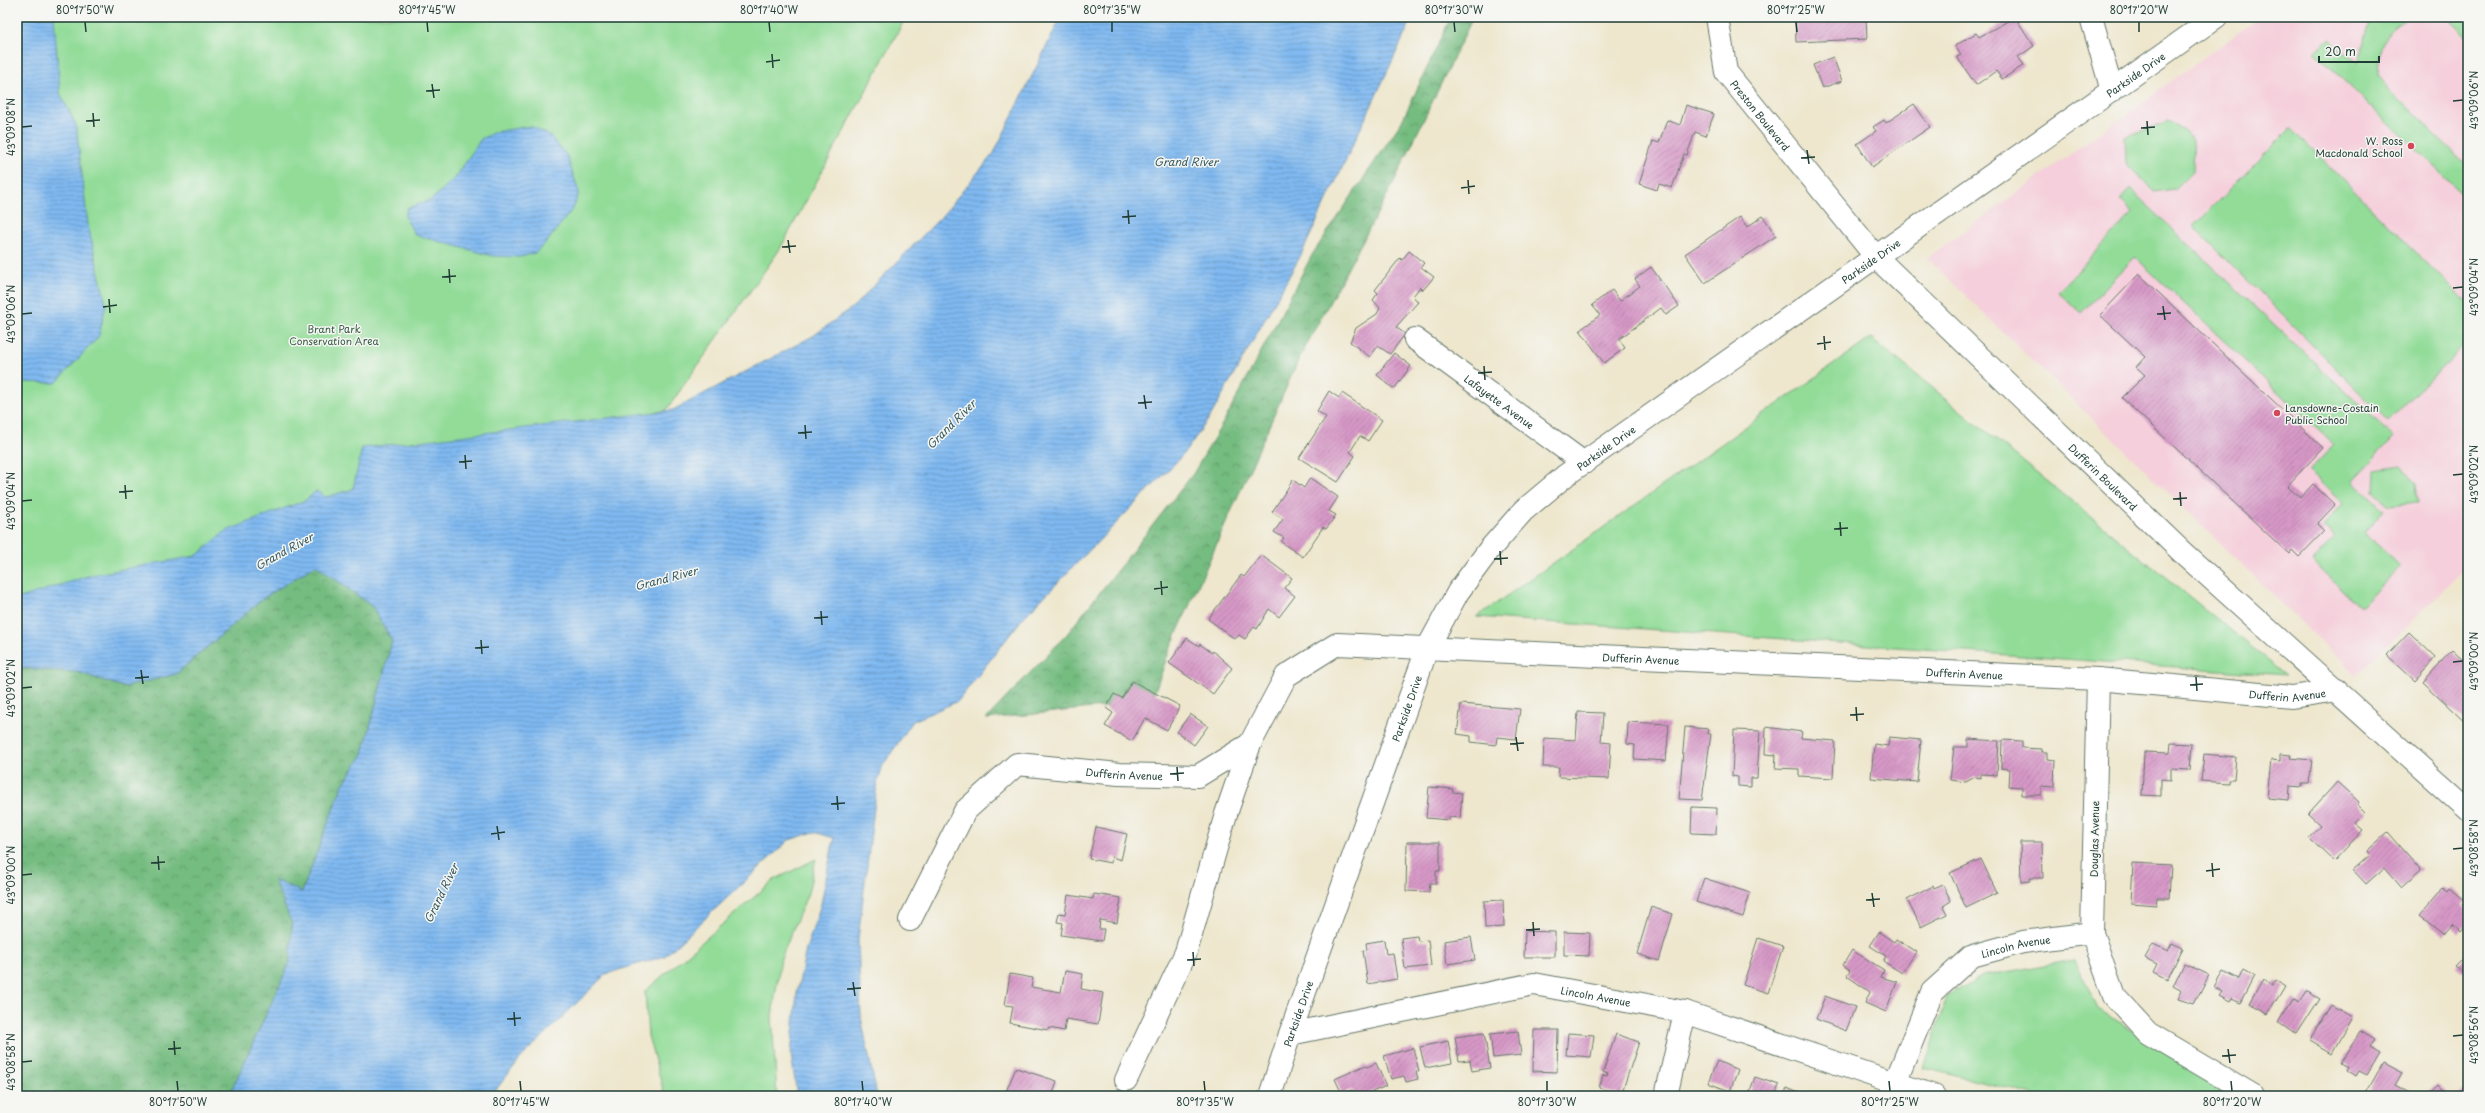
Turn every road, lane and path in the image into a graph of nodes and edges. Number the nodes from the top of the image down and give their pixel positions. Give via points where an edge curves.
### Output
1 (1717, 17) edge
2 (2091, 17) edge
3 (2216, 17) edge
4 (2112, 91) junction
5 (1876, 257) junction
6 (1415, 339) dead end
7 (1584, 463) junction
8 (1427, 649) junction
9 (2098, 679) junction
10 (2337, 690) junction
11 (1250, 744) junction
12 (2468, 810) edge
13 (910, 920) dead end
14 (2092, 933) junction
15 (1685, 1012) junction
16 (1290, 1034) junction
17 (1126, 1080) dead end
18 (1895, 1083) junction
19 (1270, 1096) edge
20 (1666, 1096) edge
21 (1934, 1096) edge
22 (2254, 1096) edge

1 - 5 street, Preston Boulevard via 1726,72
2 - 4 street
3 - 4 street, Parkside Drive
4 - 5 street, Parkside Drive
5 - 7 street, Parkside Drive
5 - 10 street, Dufferin Boulevard via 2182,552
6 - 7 street, Lafayette Avenue
7 - 8 street, Parkside Drive via 1523,511 1489,550 1458,592
8 - 9 street, Dufferin Avenue
8 - 11 street, Dufferin Avenue via 1337,644 1286,676
8 - 16 street, Parkside Drive
9 - 10 street, Dufferin Avenue via 2292,697
9 - 14 street, Douglas Avenue
10 - 12 street, Dufferin Avenue
11 - 13 street, Dufferin Avenue via 1198,776 1119,774 1017,764 965,811
11 - 17 street via 1226,814 1186,952
14 - 18 street, Lincoln Avenue via 2023,942 1972,956 1932,992
14 - 22 street, Douglas Avenue via 2114,996 2148,1033
15 - 16 street, Lincoln Avenue via 1534,984
15 - 18 street, Lincoln Avenue
15 - 20 street
16 - 19 street, Parkside Drive
18 - 21 street, Lincoln Avenue

